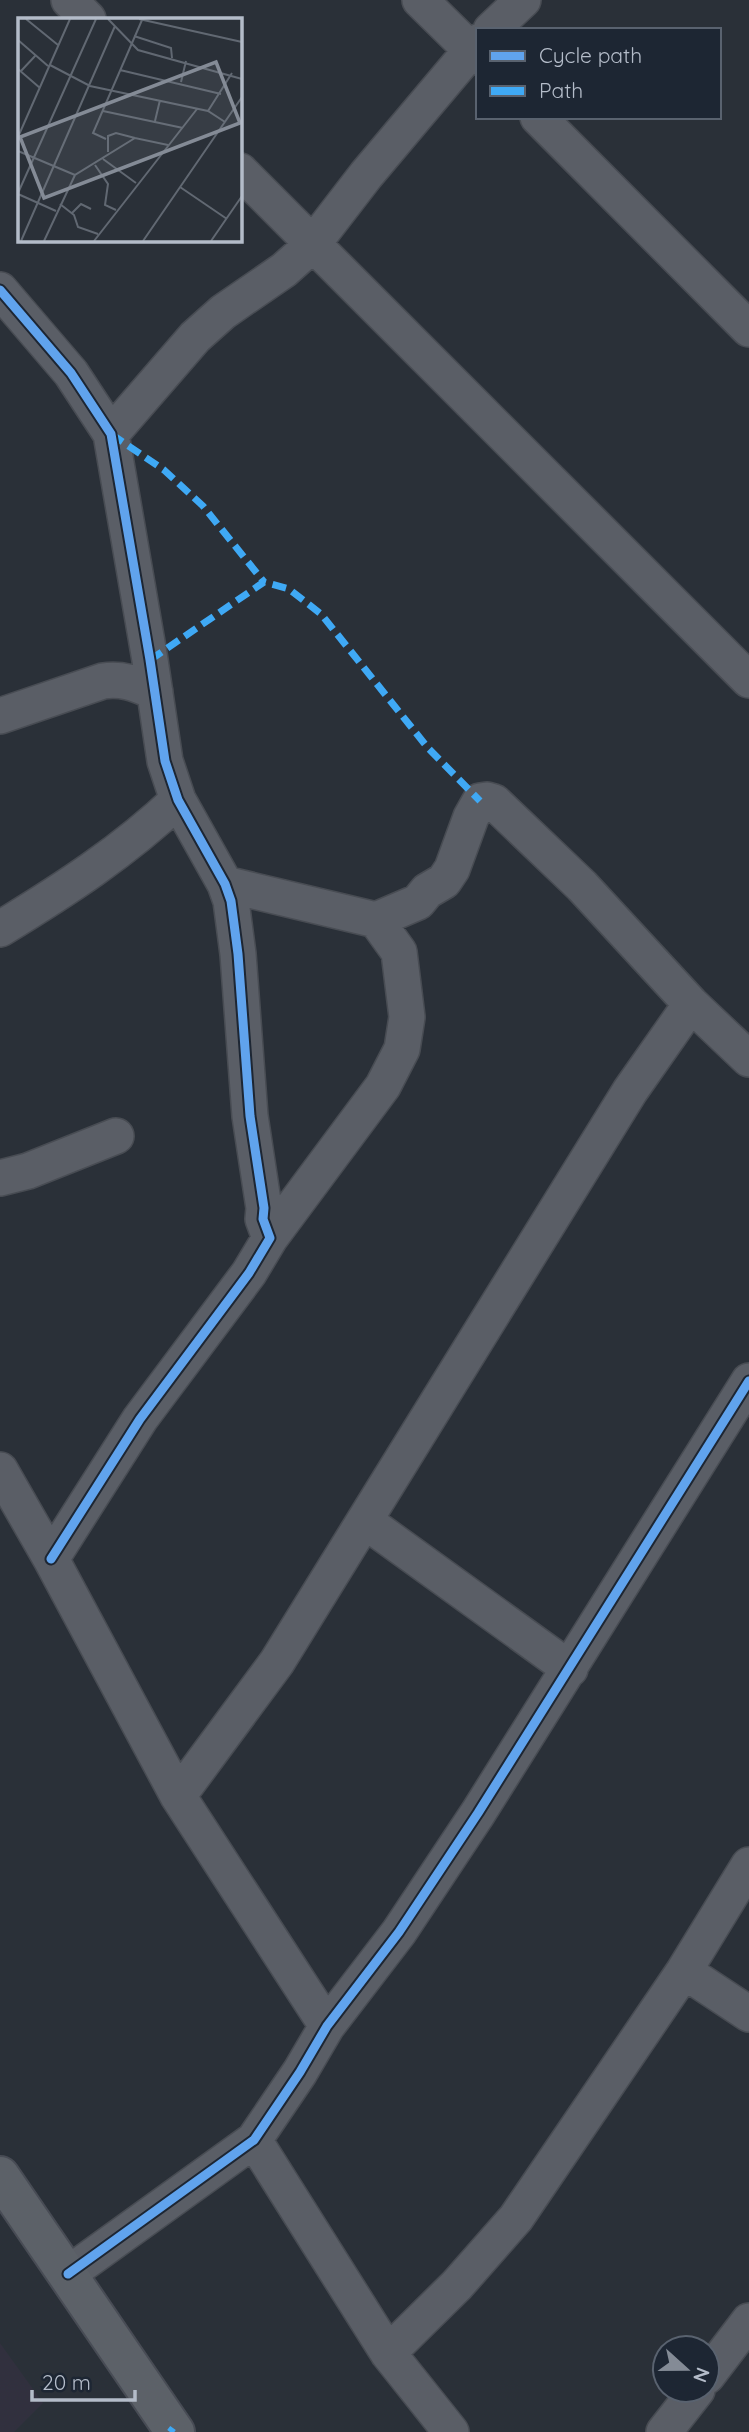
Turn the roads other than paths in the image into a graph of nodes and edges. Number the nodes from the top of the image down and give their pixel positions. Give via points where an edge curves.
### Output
1 (69, 0) edge
2 (420, 0) edge
3 (523, 0) edge
4 (87, 18) edge
5 (496, 28) edge
6 (476, 43) edge
7 (476, 48) edge
8 (540, 119) edge
9 (242, 174) edge
10 (312, 245) junction
11 (0, 290) edge
12 (749, 329) edge
13 (111, 434) junction
14 (749, 680) edge
15 (155, 692) junction
16 (0, 716) edge
17 (178, 800) junction
18 (225, 884) junction
19 (376, 920) junction
20 (0, 929) edge
21 (691, 1004) junction
22 (749, 1059) edge
23 (116, 1136) dead end
24 (0, 1178) edge
25 (270, 1238) junction
26 (749, 1381) edge
27 (0, 1470) edge
28 (365, 1521) junction
29 (51, 1559) junction
30 (570, 1669) junction
31 (178, 1796) junction
32 (749, 1865) edge
33 (684, 1971) junction
34 (749, 2014) edge
35 (327, 2026) junction
36 (254, 2140) junction
37 (0, 2176) edge
38 (68, 2274) junction
39 (749, 2321) edge
40 (388, 2353) junction
41 (721, 2358) edge
42 (685, 2404) edge
43 (175, 2432) edge
44 (451, 2432) edge
45 (664, 2432) edge

1 - 4 street
2 - 6 street
3 - 5 street
7 - 10 street
8 - 12 street
9 - 10 street
10 - 13 street via 195,337
10 - 14 street
11 - 13 street via 71,373
13 - 15 street
15 - 16 street via 119,678
15 - 17 street via 165,761
17 - 18 street
17 - 20 street via 81,880
18 - 19 street
18 - 25 street via 234,919 263,1219
19 - 21 street via 418,902 444,881 471,817 480,801 488,800 582,886
19 - 25 street via 399,952 407,1017 402,1049 383,1086
21 - 22 street
21 - 28 street via 630,1091
23 - 24 street
25 - 29 street via 140,1419
26 - 30 street
27 - 29 street
28 - 30 street
28 - 31 street via 277,1662
29 - 31 street
30 - 35 street via 399,1932
31 - 35 street
32 - 33 street
33 - 34 street
33 - 40 street via 516,2218
35 - 36 street
36 - 38 street
36 - 40 street
37 - 38 main road
38 - 43 main road
39 - 41 street
40 - 44 street
42 - 45 street

